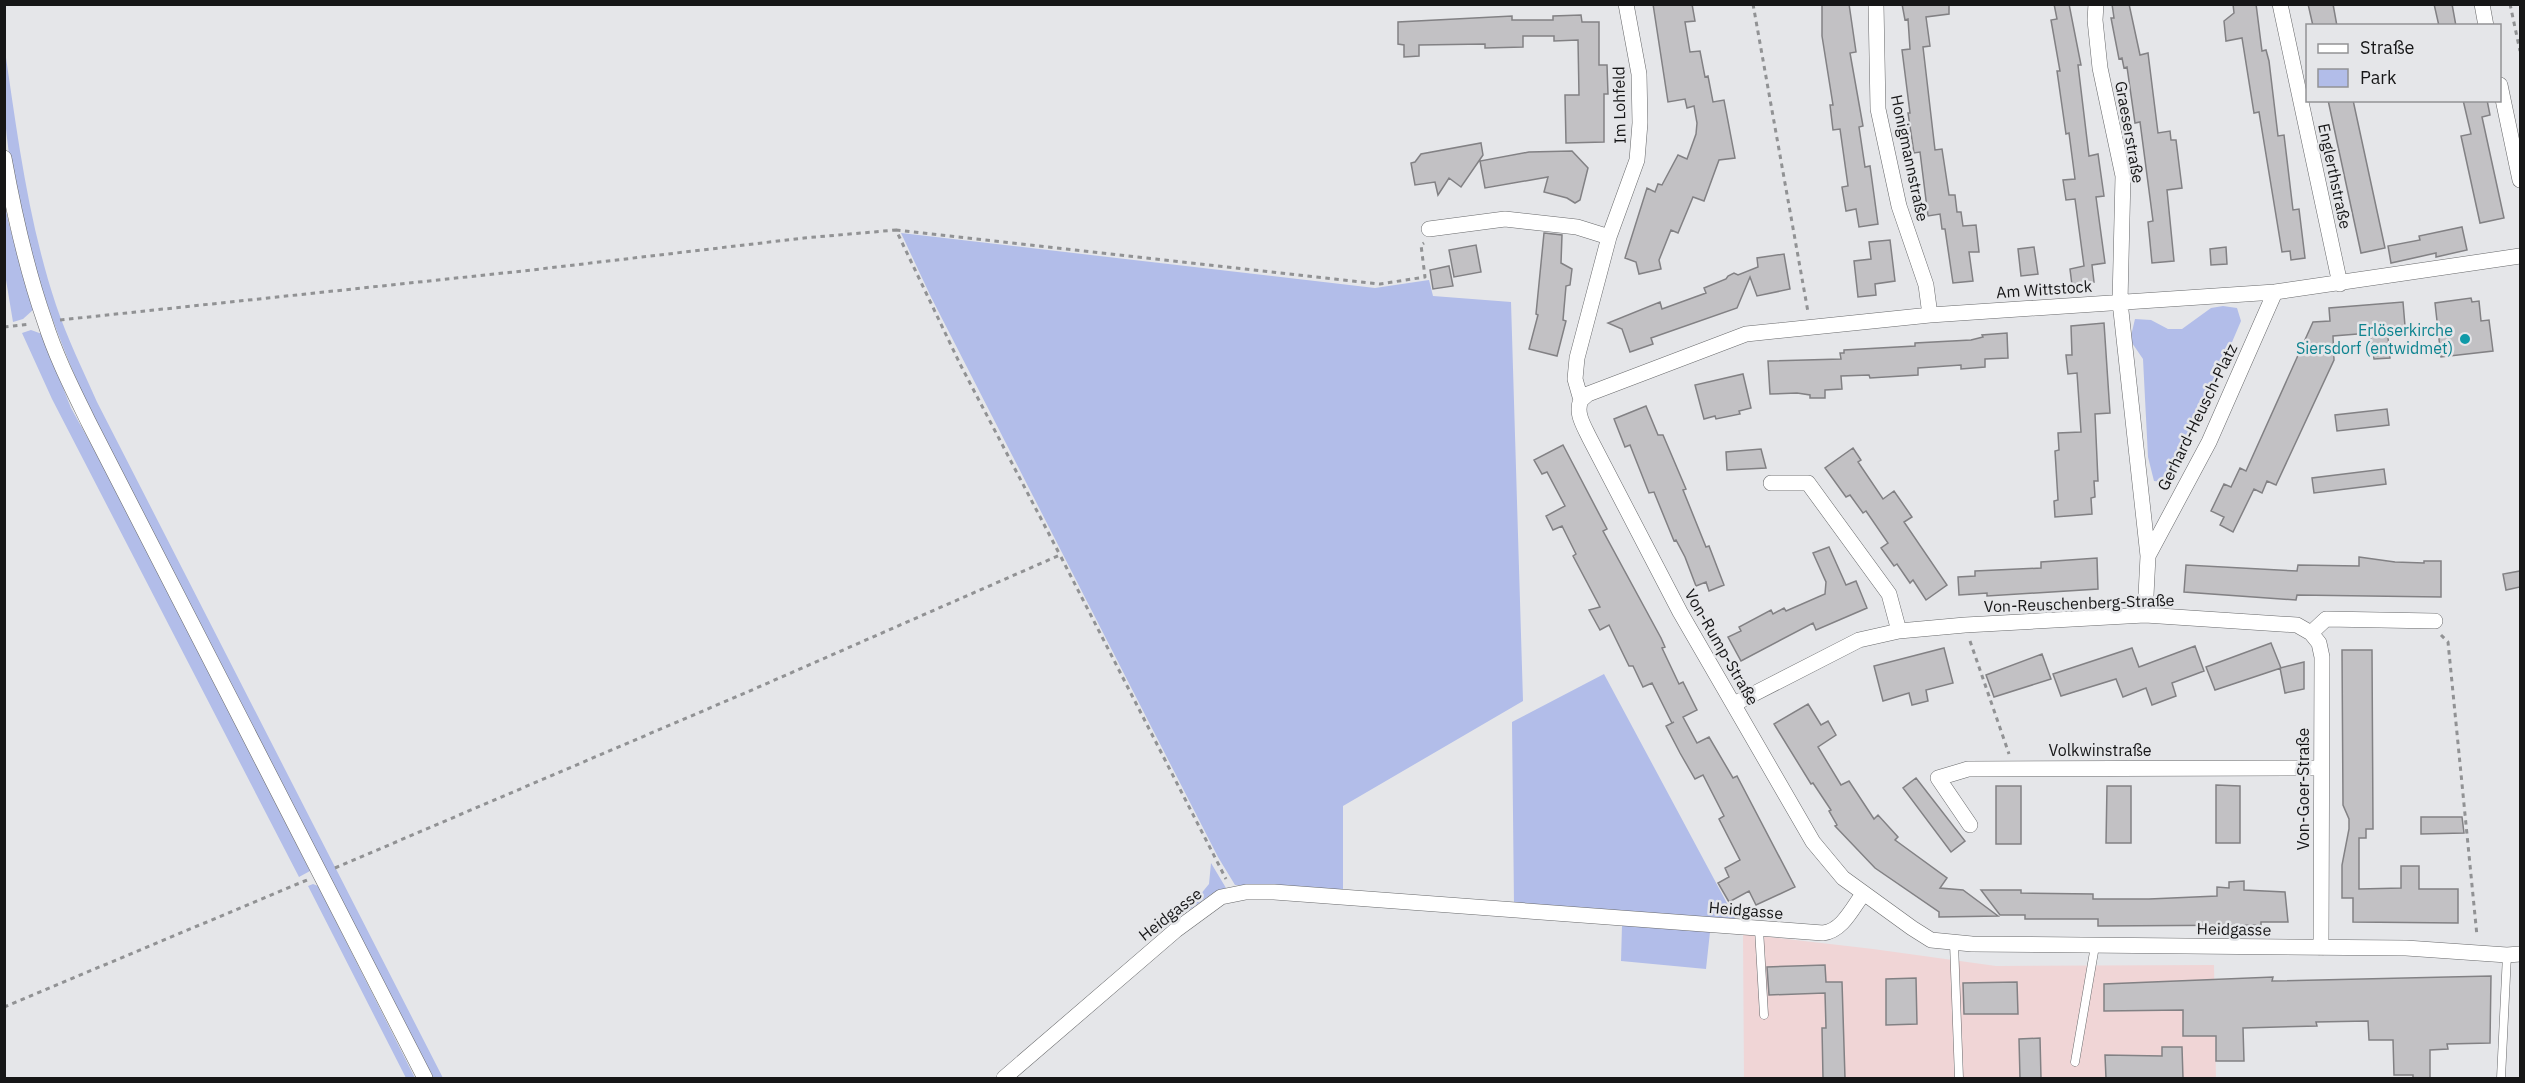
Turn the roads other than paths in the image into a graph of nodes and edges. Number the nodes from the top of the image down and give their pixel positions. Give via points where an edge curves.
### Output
1 (1626, 4) edge
2 (1876, 4) edge
3 (2096, 4) edge
4 (2280, 4) edge
5 (2482, 4) edge
6 (2486, 24) edge
7 (2501, 94) edge
8 (4, 158) edge
9 (2520, 180) edge
10 (1429, 229) road end
11 (1609, 237) junction
12 (2520, 256) edge
13 (2340, 284) junction
14 (2276, 292) junction
15 (2120, 302) junction
16 (1930, 315) junction
17 (1581, 400) junction
18 (1771, 483) dead end
19 (2148, 556) junction
20 (2145, 615) junction
21 (2435, 621) road end
22 (1899, 632) junction
23 (2311, 633) junction
24 (1734, 704) junction
25 (2321, 768) junction
26 (1970, 825) dead end
27 (1863, 894) junction
28 (1759, 929) junction
29 (1954, 943) junction
30 (2095, 946) junction
31 (2321, 948) junction
32 (2514, 955) edge
33 (1764, 1015) dead end
34 (2075, 1062) dead end
35 (425, 1078) edge
36 (1004, 1078) edge
37 (1959, 1078) edge
38 (2501, 1078) edge

1 - 11 street, Im Lohfeld via 1639,74 1640,123 1636,160
2 - 16 street, Honigmannstraße via 1878,109 1899,206 1926,285
3 - 15 street, Graeserstraße via 2100,68 2123,176
4 - 13 street, Englerthstraße
5 - 6 street
7 - 9 street
8 - 35 street via 15,219 45,322 89,423
10 - 11 street via 1505,219 1576,227
11 - 17 street, Im Lohfeld via 1577,358 1575,379
12 - 13 street, Am Wittstock
13 - 14 street, Am Wittstock
14 - 15 street, Am Wittstock
14 - 19 street, Gerhard-Heusch-Platz via 2209,442
15 - 16 street, Am Wittstock
15 - 19 street, Gerhard-Heusch-Platz
16 - 17 street, Am Wittstock via 1746,334
17 - 24 street, Von-Rump-Straße via 1580,417 1589,437 1680,612
18 - 22 street via 1808,483 1889,594
19 - 20 street, Gerhard-Heusch-Platz
20 - 22 street, Von-Reuschenberg-Straße
20 - 23 street, Von-Reuschenberg-Straße via 2297,624
21 - 23 street via 2326,619
22 - 24 street, Von-Reuschenberg-Straße via 1859,640
23 - 25 street, Von-Goer-Straße via 2322,657
24 - 27 street, Von-Rump-Straße via 1813,842 1843,878
25 - 26 street, Volkwinstraße via 1968,769 1938,778
25 - 31 street, Von-Goer-Straße
27 - 28 street, Heidgasse via 1832,932
27 - 29 street, Heidgasse via 1931,940
28 - 33 lane
28 - 36 street, Heidgasse via 1274,892 1233,894 1221,897 1176,930
29 - 30 street, Heidgasse
29 - 37 lane
30 - 31 street, Heidgasse
30 - 34 lane
31 - 32 street, Heidgasse via 2406,948
32 - 38 lane

